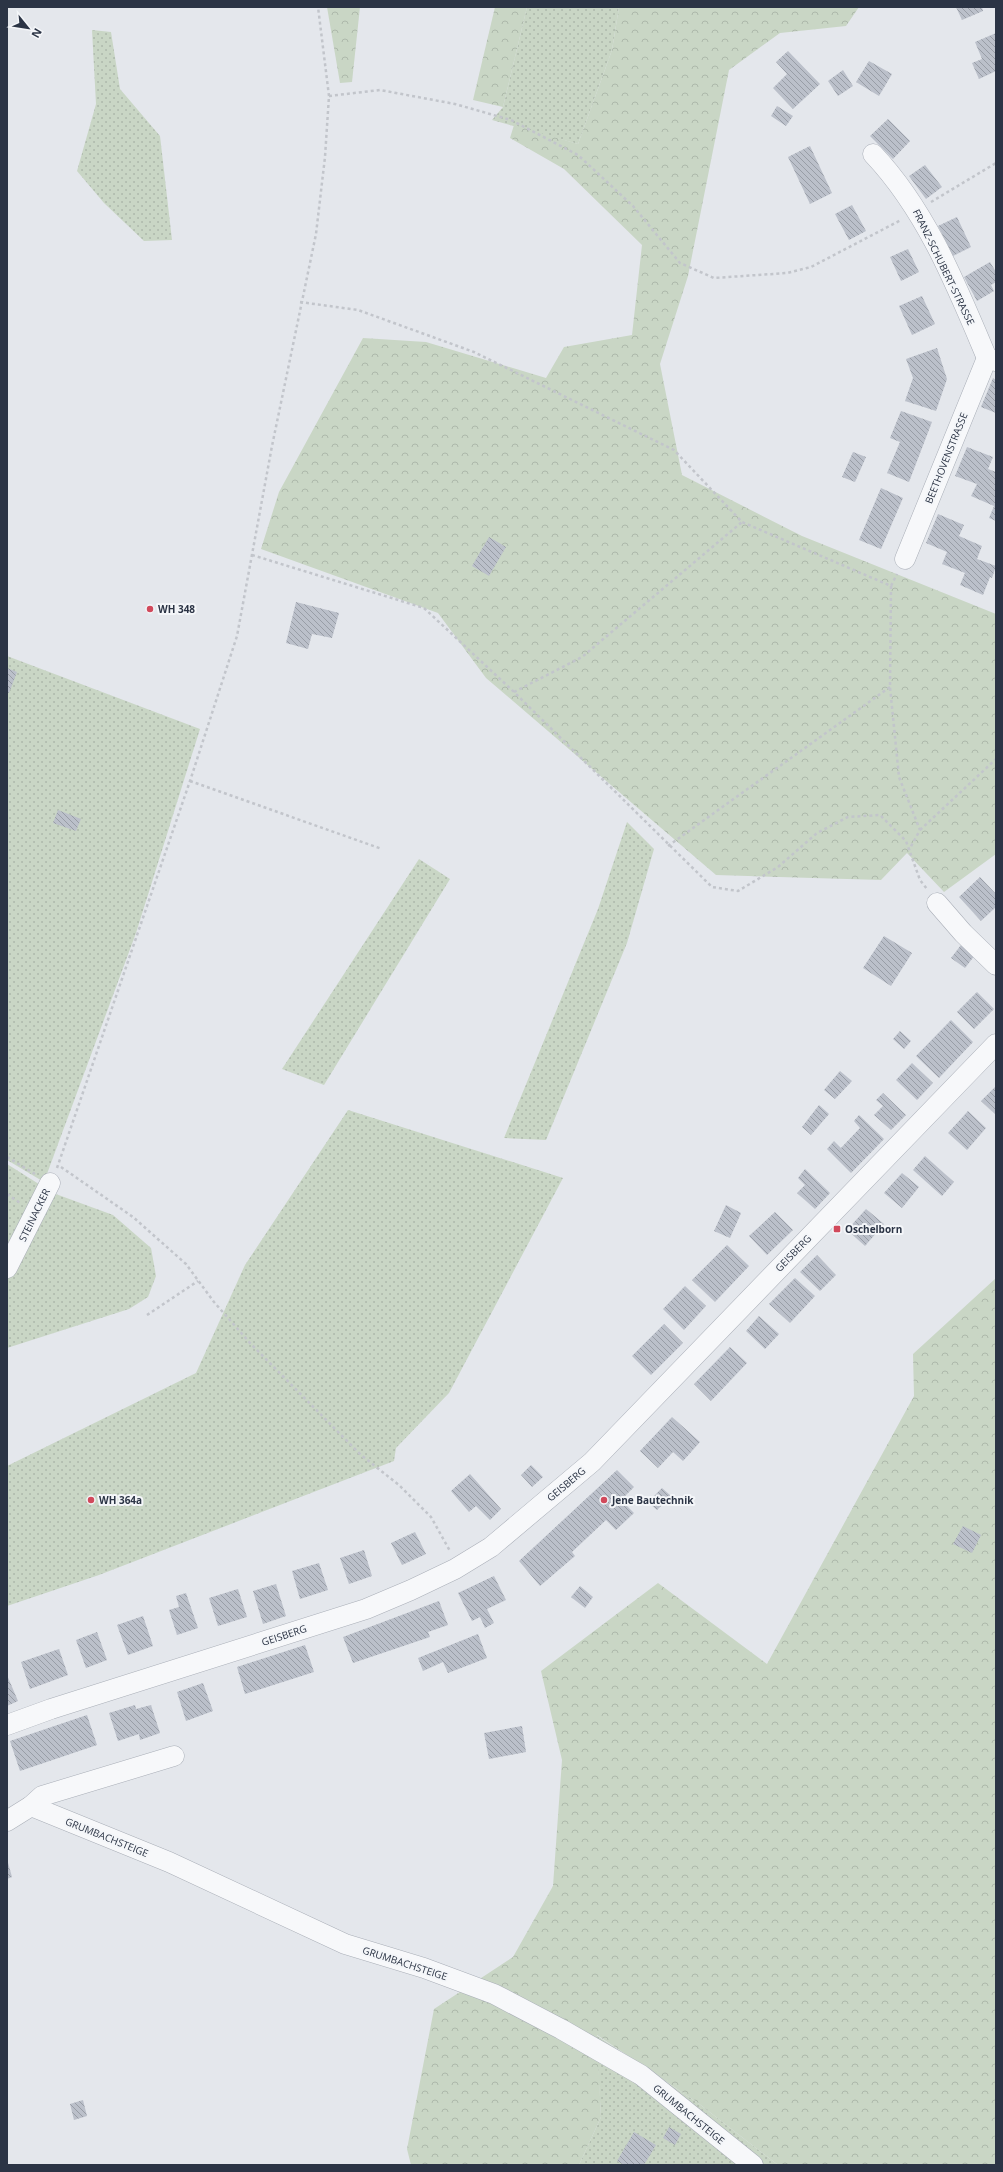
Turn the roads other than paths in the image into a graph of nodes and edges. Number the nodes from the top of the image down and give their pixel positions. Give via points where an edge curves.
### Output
1 (873, 154) dead end
2 (992, 360) edge
3 (905, 559) road end
4 (937, 903) road end
5 (996, 965) edge
6 (996, 1044) edge
7 (54, 1174) road end
8 (7, 1268) edge
9 (7, 1725) edge
10 (174, 1756) dead end
11 (32, 1806) junction
12 (7, 1821) edge
13 (753, 2165) edge

1 - 2 street, FRANZ-SCHUBERT-STRASSE via 889,170 918,210
2 - 3 street, BEETHOVENSTRASSE
4 - 5 street
6 - 9 street, GEISBERG via 592,1462 491,1547 455,1569 366,1609
7 - 8 street, STEINACKER
10 - 11 street via 42,1796
11 - 12 street
11 - 13 street, GRUMBACHSTEIGE via 169,1862 345,1944 424,1968 494,1994 641,2075

